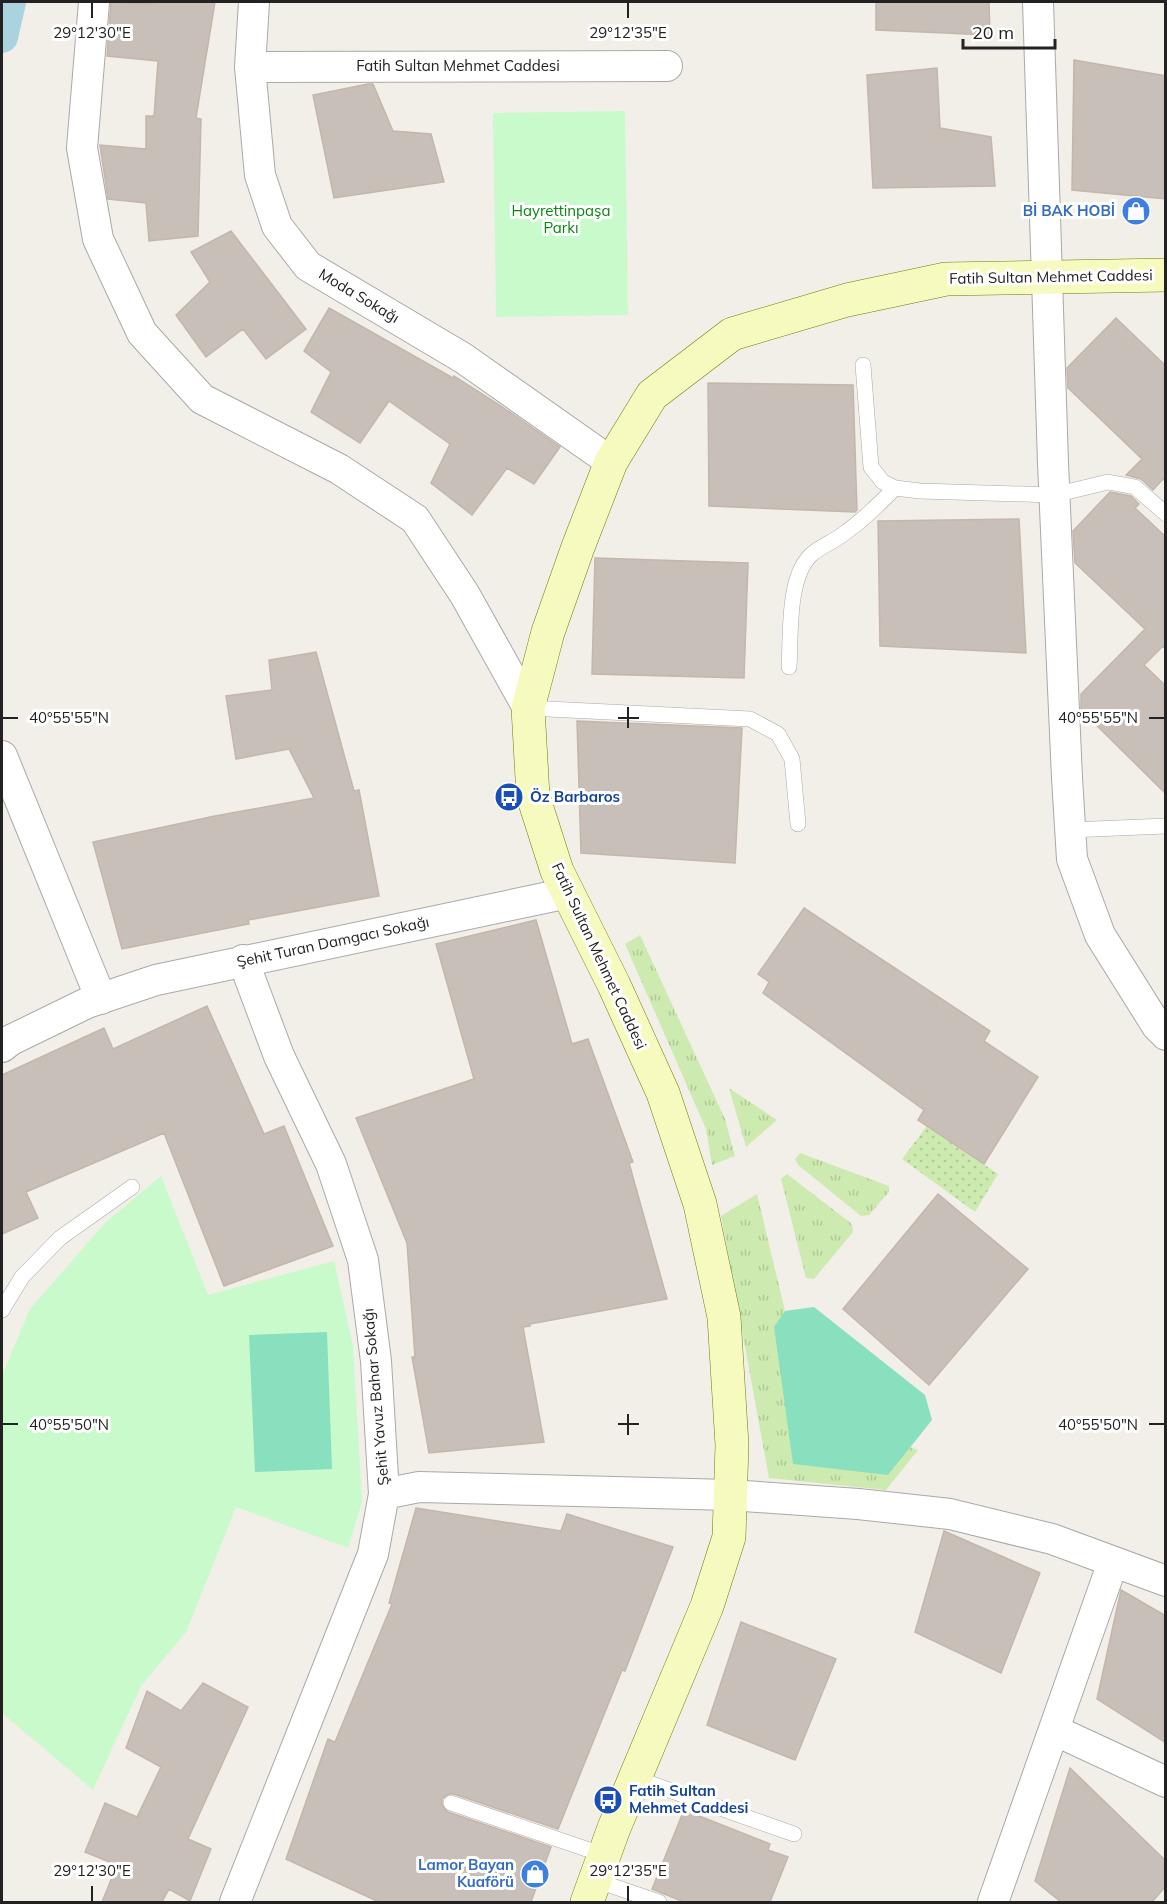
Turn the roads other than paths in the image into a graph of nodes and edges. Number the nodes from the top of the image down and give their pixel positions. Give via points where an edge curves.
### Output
1 (94, 2) edge
2 (254, 2) edge
3 (1038, 2) edge
4 (667, 66) dead end
5 (250, 67) junction
6 (1166, 275) edge
7 (1048, 277) junction
8 (862, 365) dead end
9 (611, 462) junction
10 (895, 488) junction
11 (1054, 495) junction
12 (1166, 514) edge
13 (789, 667) dead end
14 (528, 708) junction
15 (2, 756) edge
16 (798, 824) dead end
17 (1166, 826) edge
18 (1070, 830) junction
19 (568, 893) junction
20 (243, 960) junction
21 (101, 999) junction
22 (1166, 1035) edge
23 (2, 1047) edge
24 (132, 1187) dead end
25 (2, 1310) edge
26 (384, 1494) junction
27 (730, 1495) junction
28 (1113, 1562) junction
29 (1166, 1581) edge
30 (1054, 1730) junction
31 (634, 1779) junction
32 (1166, 1782) edge
33 (451, 1803) dead end
34 (794, 1834) dead end
35 (595, 1879) edge
36 (235, 1902) edge
37 (659, 1902) edge
38 (993, 1902) edge

1 - 14 street via 82,148 98,239 142,333 202,399 339,470 415,519 465,595
2 - 5 street, Moda Sokağı
3 - 7 street
4 - 5 street, Fatih Sultan Mehmet Caddesi
5 - 9 street, Moda Sokağı via 260,174 277,226 308,266 463,358
6 - 7 street, Fatih Sultan Mehmet Caddesi
7 - 9 street, Fatih Sultan Mehmet Caddesi via 946,279 848,300 732,334 652,395
7 - 11 street
8 - 10 lane via 871,467 883,482
9 - 14 street, Fatih Sultan Mehmet Caddesi via 548,632
10 - 11 lane
10 - 13 lane via 868,515 810,555 793,592
11 - 12 lane via 1108,482 1135,487
11 - 18 street
14 - 16 lane via 750,719 778,734 792,759
14 - 19 street, Fatih Sultan Mehmet Caddesi via 533,796
15 - 21 street
17 - 18 lane
18 - 22 street via 1072,859 1100,935
19 - 20 street, Şehit Turan Damgacı Sokağı
19 - 27 street, Fatih Sultan Mehmet Caddesi via 663,1093 700,1204 724,1317 732,1445
20 - 21 street, Şehit Turan Damgacı Sokağı via 156,980
20 - 26 street, Şehit Yavuz Bahar Sokağı via 279,1056 331,1164 363,1260 376,1362
21 - 23 street, Şehit Turan Damgacı Sokağı
24 - 25 lane via 60,1238 22,1277
26 - 27 street via 419,1487
26 - 36 street, Şehit Yavuz Bahar Sokağı via 373,1554
27 - 28 street via 950,1514 1052,1539
27 - 31 street, Fatih Sultan Mehmet Caddesi via 729,1537 707,1606
28 - 29 street
28 - 30 street
30 - 32 street
30 - 38 street
31 - 34 lane
31 - 35 street, Fatih Sultan Mehmet Caddesi
33 - 35 lane
35 - 37 lane

